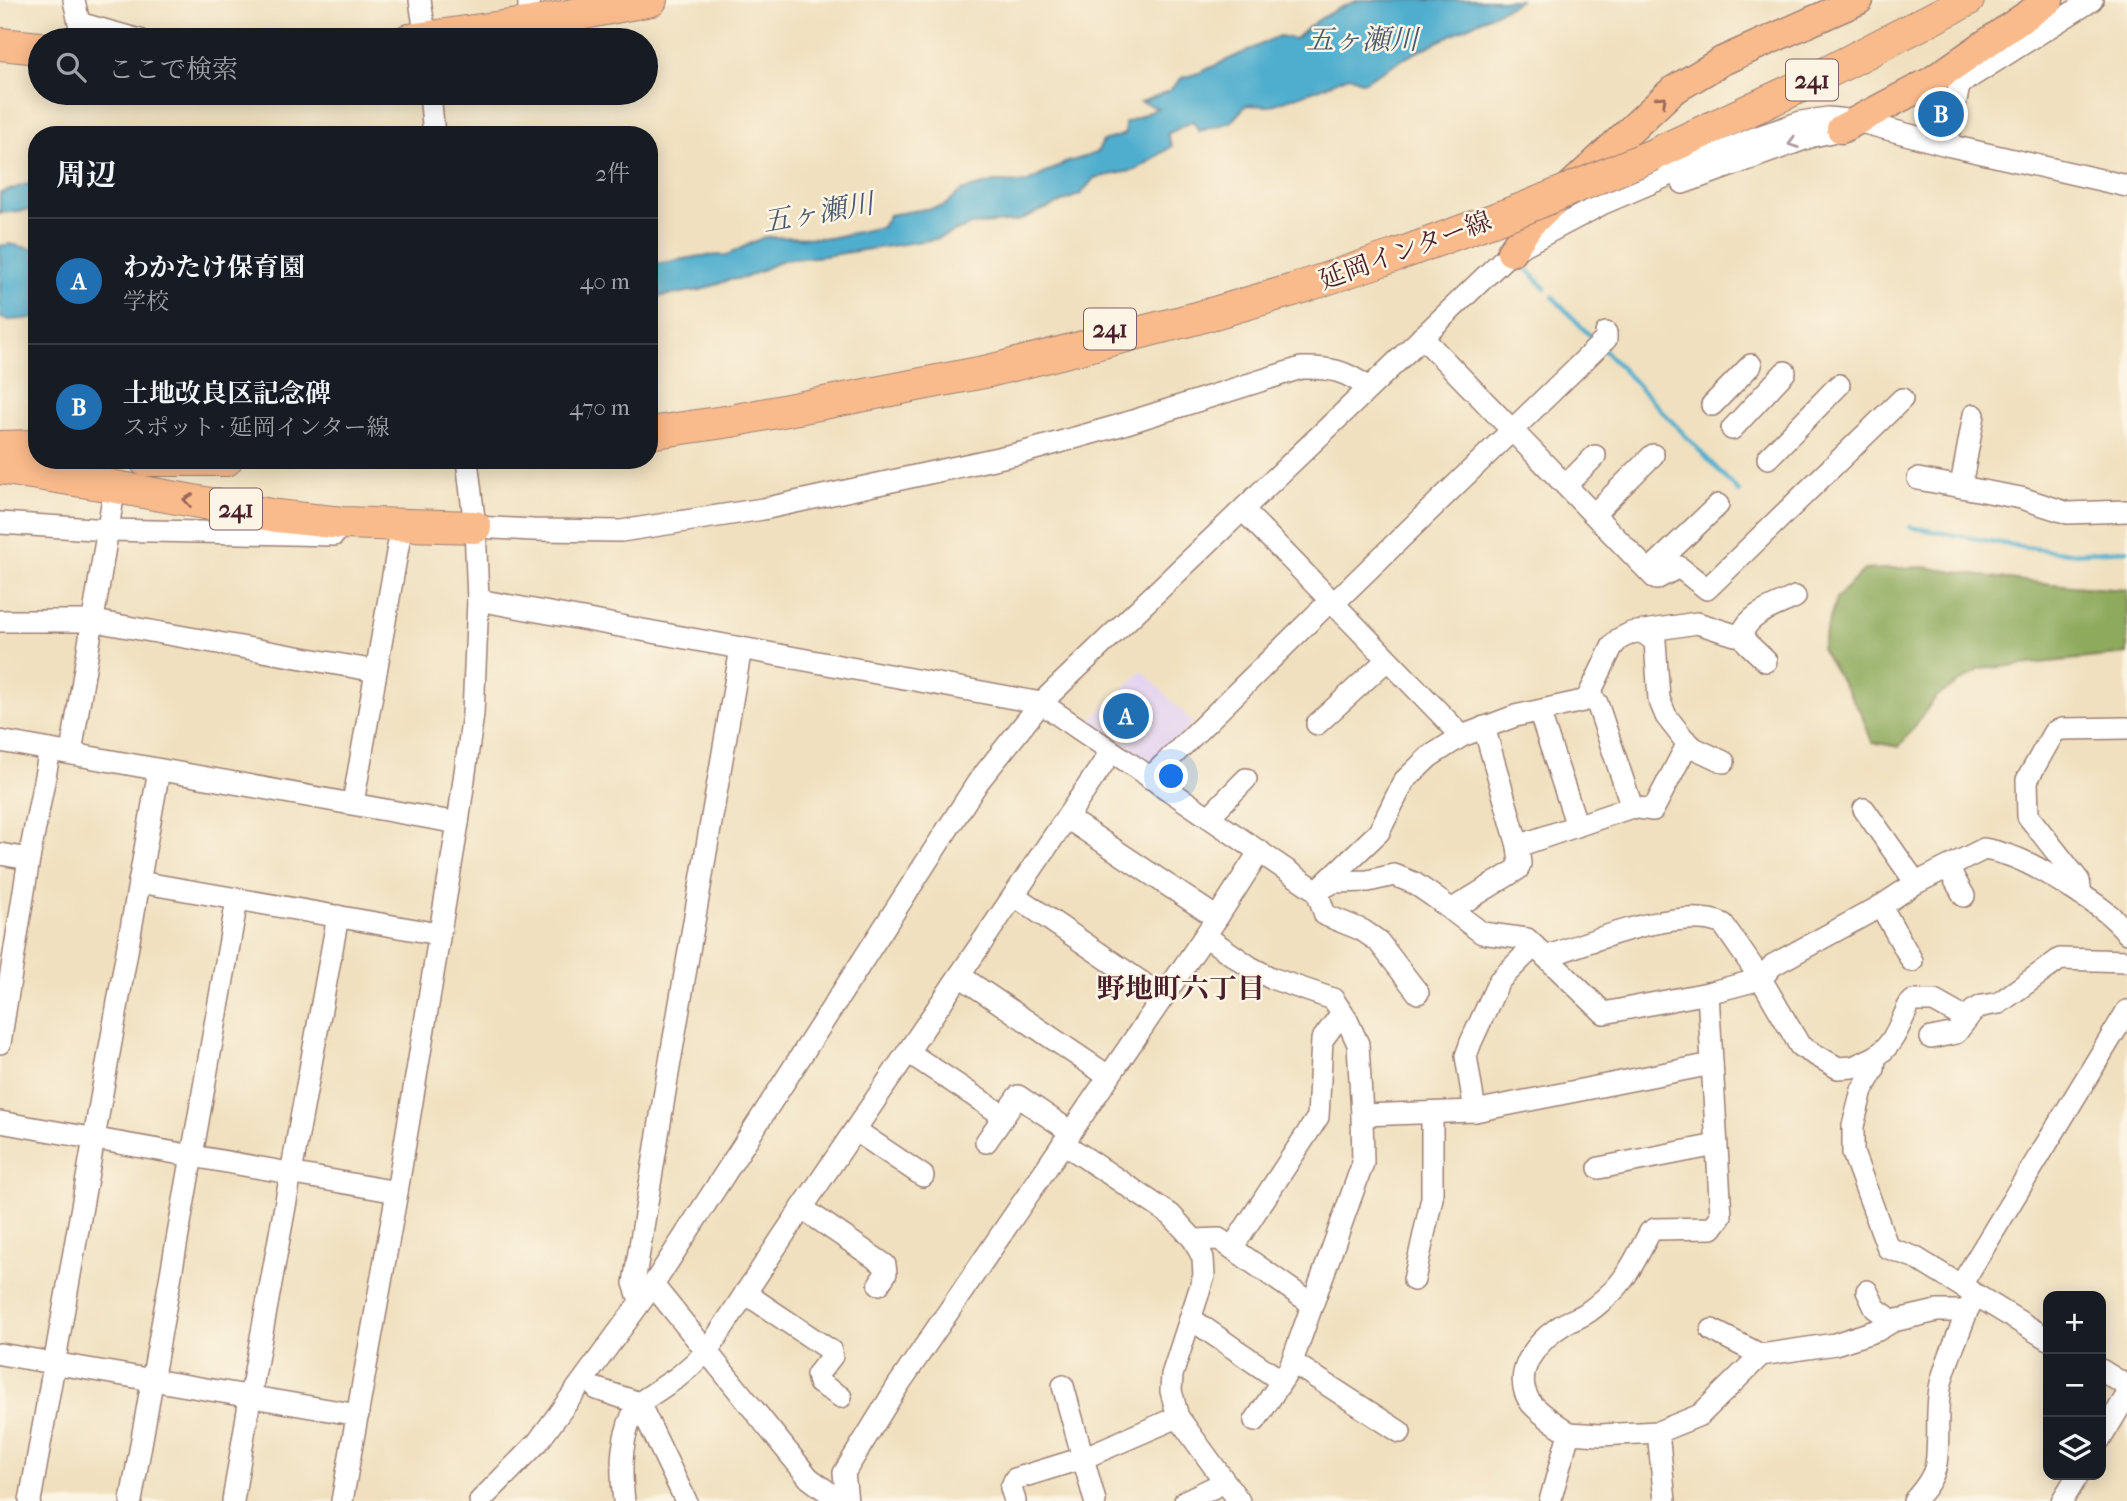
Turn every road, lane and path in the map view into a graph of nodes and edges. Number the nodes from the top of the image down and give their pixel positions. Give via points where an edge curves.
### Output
1 (74, 0) edge
2 (420, 0) edge
3 (651, 0) edge
4 (1859, 0) edge
5 (1928, 0) edge
6 (1968, 0) edge
7 (2049, 0) edge
8 (2092, 0) edge
9 (623, 4) edge
10 (531, 11) edge
11 (97, 28) edge
12 (420, 28) edge
13 (466, 28) edge
14 (0, 44) edge
15 (28, 47) edge
16 (431, 105) edge
17 (1849, 125) junction
18 (433, 126) edge
19 (1655, 143) junction
20 (1947, 145) junction
21 (2127, 186) edge
22 (1511, 252) junction
23 (1606, 332) dead end
24 (1422, 337) junction
25 (1751, 365) dead end
26 (1785, 372) dead end
27 (1839, 385) dead end
28 (1370, 388) junction
29 (1902, 399) dead end
30 (1712, 405) dead end
31 (1974, 415) dead end
32 (1511, 429) junction
33 (1732, 429) dead end
34 (658, 432) edge
35 (28, 446) edge
36 (0, 447) edge
37 (1653, 455) dead end
38 (0, 456) edge
39 (1595, 457) dead end
40 (28, 458) edge
41 (1768, 458) dead end
42 (0, 468) edge
43 (468, 469) edge
44 (1918, 479) dead end
45 (1566, 485) junction
46 (1961, 486) junction
47 (112, 504) tunnel mouth
48 (1718, 505) dead end
49 (1243, 510) junction
50 (2127, 511) edge
51 (1594, 514) junction
52 (0, 523) edge
53 (402, 524) junction
54 (475, 527) junction
55 (109, 530) junction
56 (1649, 571) junction
57 (1707, 589) junction
58 (1795, 597) dead end
59 (478, 600) junction
60 (1332, 602) junction
61 (0, 621) edge
62 (94, 621) junction
63 (1697, 623) junction
64 (1642, 632) junction
65 (1742, 634) junction
66 (741, 648) junction
67 (1387, 660) junction
68 (1766, 661) dead end
69 (376, 671) junction
70 (1588, 697) junction
71 (1041, 703) junction
72 (1539, 710) junction
73 (1317, 724) dead end
74 (1484, 727) junction
75 (2127, 728) edge
76 (1462, 736) junction
77 (0, 740) edge
78 (1688, 743) junction
79 (50, 750) junction
80 (1111, 752) junction
81 (71, 753) junction
82 (1724, 762) dead end
83 (159, 770) junction
84 (1150, 778) junction
85 (1246, 779) dead end
86 (353, 803) junction
87 (1632, 807) junction
88 (1864, 808) dead end
89 (1209, 817) junction
90 (1066, 818) junction
91 (457, 823) junction
92 (1577, 826) junction
93 (1518, 846) junction
94 (1260, 851) junction
95 (0, 854) edge
96 (29, 859) junction
97 (1948, 868) junction
98 (139, 882) junction
99 (1916, 883) junction
100 (1317, 891) junction
101 (2081, 895) junction
102 (1015, 896) junction
103 (1964, 896) dead end
104 (237, 900) junction
105 (1881, 906) junction
106 (1451, 910) junction
107 (338, 916) junction
108 (1217, 918) junction
109 (2127, 933) edge
110 (439, 934) junction
111 (1205, 936) junction
112 (1540, 952) junction
113 (1912, 961) dead end
114 (2127, 961) edge
115 (960, 976) junction
116 (1761, 979) junction
117 (1418, 993) dead end
118 (1708, 993) junction
119 (1163, 997) junction
120 (2127, 1011) edge
121 (1342, 1013) junction
122 (1966, 1019) junction
123 (1931, 1038) dead end
124 (0, 1043) edge
125 (908, 1052) junction
126 (1875, 1057) junction
127 (1712, 1064) junction
128 (1108, 1076) junction
129 (1475, 1111) junction
130 (1432, 1113) junction
131 (1362, 1115) junction
132 (1004, 1116) junction
133 (0, 1122) edge
134 (855, 1130) junction
135 (95, 1137) junction
136 (1067, 1138) junction
137 (986, 1142) dead end
138 (1716, 1145) junction
139 (192, 1155) junction
140 (1599, 1168) dead end
141 (291, 1172) junction
142 (923, 1176) dead end
143 (397, 1192) junction
144 (802, 1208) junction
145 (1194, 1240) junction
146 (1232, 1248) junction
147 (1414, 1280) dead end
148 (879, 1284) dead end
149 (1867, 1291) dead end
150 (646, 1293) junction
151 (746, 1293) junction
152 (1967, 1297) junction
153 (1312, 1304) junction
154 (1191, 1319) junction
155 (1893, 1321) junction
156 (1712, 1330) dead end
157 (2043, 1336) edge
158 (706, 1353) junction
159 (0, 1354) edge
160 (1761, 1355) junction
161 (1292, 1362) junction
162 (54, 1363) junction
163 (2106, 1373) edge
164 (153, 1379) junction
165 (1280, 1380) junction
166 (1063, 1386) dead end
167 (2127, 1386) edge
168 (597, 1389) dead end
169 (2127, 1395) edge
170 (841, 1397) dead end
171 (250, 1398) junction
172 (639, 1404) junction
173 (358, 1415) junction
174 (1178, 1417) junction
175 (1255, 1421) dead end
176 (2106, 1430) edge
177 (1400, 1433) dead end
178 (1569, 1433) junction
179 (1658, 1433) junction
180 (1083, 1458) junction
181 (2075, 1480) edge
182 (1225, 1482) junction
183 (622, 1499) edge
184 (30, 1501) edge
185 (131, 1501) edge
186 (233, 1501) edge
187 (342, 1501) edge
188 (480, 1501) edge
189 (686, 1501) edge
190 (840, 1501) edge
191 (848, 1501) edge
192 (1015, 1501) edge
193 (1095, 1501) edge
194 (1185, 1501) edge
195 (1239, 1501) edge
196 (1550, 1501) edge
197 (1665, 1501) edge
198 (1914, 1501) edge
199 (2062, 1501) edge

1 - 11 street via 79,23
2 - 12 street
3 - 9 highway
22 -> 4 main road, 241 via 1530,224 1672,91 1722,61
5 - 19 highway, 延岡インター線 / 241 via 1741,93
6 - 19 highway, 延岡インター線 / 241 via 1798,87
7 - 17 main road, 241 via 1930,82
8 - 20 street via 1959,86
9 - 10 highway
10 - 13 highway
14 - 15 highway
16 - 18 street
17 - 20 street
17 - 22 street via 1828,118 1755,138 1604,203
19 - 34 highway, 延岡インター線 / 241, bridge via 1525,208 1401,243 1293,290 989,371
20 - 21 street
22 - 24 street
23 - 32 street via 1606,339
24 - 28 street
24 - 32 street
25 - 30 street
26 - 33 street
27 - 41 street
28 - 49 street
28 - 54 street via 1349,374 1324,367 1301,368 1021,453 763,509 621,531
29 - 57 street
31 - 46 street
32 - 45 street
32 - 60 street
35 - 36 highway
37 - 51 street
38 - 40 highway
39 - 45 street
53 -> 42 highway, 241 via 276,516
43 - 54 street
44 - 46 street
45 - 51 street
46 - 50 street via 2067,513
47 - 55 street
48 - 56 street
49 - 60 street
49 - 71 street
51 - 56 street
52 - 55 street
53 - 54 highway, 241
53 - 55 street via 374,534
53 - 69 street
54 - 59 street
55 - 62 street
56 - 57 street via 1656,579 1679,567
57 - 63 street
58 - 65 street via 1753,618
59 - 66 street
59 - 91 street via 473,714
60 - 67 street
60 - 84 street
61 - 62 street
62 - 69 street
62 - 81 street
63 - 64 street
63 - 65 street
64 - 70 street via 1619,639 1612,647
64 - 78 street via 1655,641 1659,699 1666,716
65 - 68 street
66 - 71 street
66 - 150 street via 634,1283
67 - 73 street
67 - 76 street
69 - 86 street
70 - 72 street
70 - 87 street via 1597,703
71 - 80 street
71 - 150 street via 978,782
72 - 74 street
72 - 92 street
74 - 76 street
74 - 93 street
75 - 101 street via 2054,732 2027,780 2028,816 2079,881
76 - 100 street via 1429,757 1404,781 1379,832
77 - 79 street
78 - 82 street
78 - 87 street via 1653,810
79 - 81 street
79 - 96 street
80 - 84 street
80 - 90 street
81 - 83 street
83 - 86 street
83 - 98 street
84 - 89 street
85 - 89 street
86 - 91 street
87 - 92 street
88 - 99 street
89 - 94 street
90 - 102 street
90 - 108 street
91 - 110 street
92 - 93 street
93 - 106 street via 1518,869
94 - 100 street
94 - 108 street
95 - 96 street
96 - 124 street
97 - 99 street
97 - 101 street via 1984,849 2036,865
97 - 103 street
98 - 104 street
98 - 135 street
99 - 105 street
100 - 106 street via 1334,882 1394,875
100 - 117 street via 1325,915 1378,941
101 - 109 street via 2111,915
102 - 115 street
102 - 119 street
104 - 107 street
104 - 139 street
105 - 113 street
105 - 116 street via 1773,965
106 - 112 street via 1482,933 1527,939
107 - 110 street
107 - 141 street
108 - 111 street
110 - 143 street
111 - 119 street
111 - 121 street via 1271,978 1333,999
112 - 116 street via 1678,919 1703,919 1723,924
112 - 118 street via 1604,1013
112 - 129 street via 1499,981 1471,1042 1466,1056
114 - 122 street via 2060,959 1999,1003 1982,1006
115 - 125 street
115 - 128 street
116 - 118 street
116 - 126 street via 1800,1046 1838,1068
118 - 127 street
119 - 128 street
120 - 152 street
121 - 131 street via 1358,1044
121 - 146 street via 1322,1040 1318,1117
122 - 123 street via 1956,1033
122 - 126 street via 1934,1001 1913,1001 1891,1043
125 - 132 street
125 - 134 street
126 - 152 street via 1853,1126 1853,1153 1875,1215 1888,1248 1914,1257
127 - 129 street
127 - 138 street
128 - 136 street
129 - 130 street
130 - 131 street
130 - 147 street via 1432,1198
131 - 153 street via 1363,1163
132 - 136 street via 1018,1096
132 - 137 street
133 - 135 street
134 - 142 street
134 - 144 street
135 - 139 street
135 - 162 street
136 - 145 street via 1171,1215
136 - 191 street via 897,1387 845,1473
138 - 140 street
138 - 178 street via 1721,1216 1712,1228 1650,1232 1615,1289 1532,1352 1523,1388 1532,1404
139 - 141 street
139 - 164 street
141 - 143 street
141 - 171 street
143 - 173 street
144 - 148 street via 885,1265
144 - 151 street
145 - 146 street via 1219,1239
145 - 154 street via 1203,1258 1204,1276
146 - 153 street
149 - 155 street via 1875,1308
150 - 158 street
150 - 188 street via 538,1442
151 - 158 street
151 - 170 street via 831,1351 817,1375 819,1382
152 - 155 street via 1937,1311
152 - 157 street
152 - 198 street via 1941,1385 1934,1472
153 - 161 street
154 - 165 street
154 - 174 street via 1172,1375
155 - 160 street via 1835,1344
156 - 160 street
158 - 172 street
158 - 190 street via 809,1478
159 - 162 street
160 - 179 street via 1700,1415
161 - 165 street
161 - 177 street
162 - 164 street
162 - 184 street
163 - 167 street
164 - 171 street
164 - 185 street
165 - 175 street
166 - 180 street
168 - 172 street
169 - 176 street
171 - 173 street
171 - 186 street
172 - 183 street via 631,1416 622,1453
172 - 189 street
173 - 187 street
174 - 180 street
174 - 182 street
178 - 179 street
178 - 196 street
179 - 197 street
180 - 192 street via 1015,1479 1011,1488
180 - 193 street
181 - 199 street
182 - 194 street
182 - 195 street

